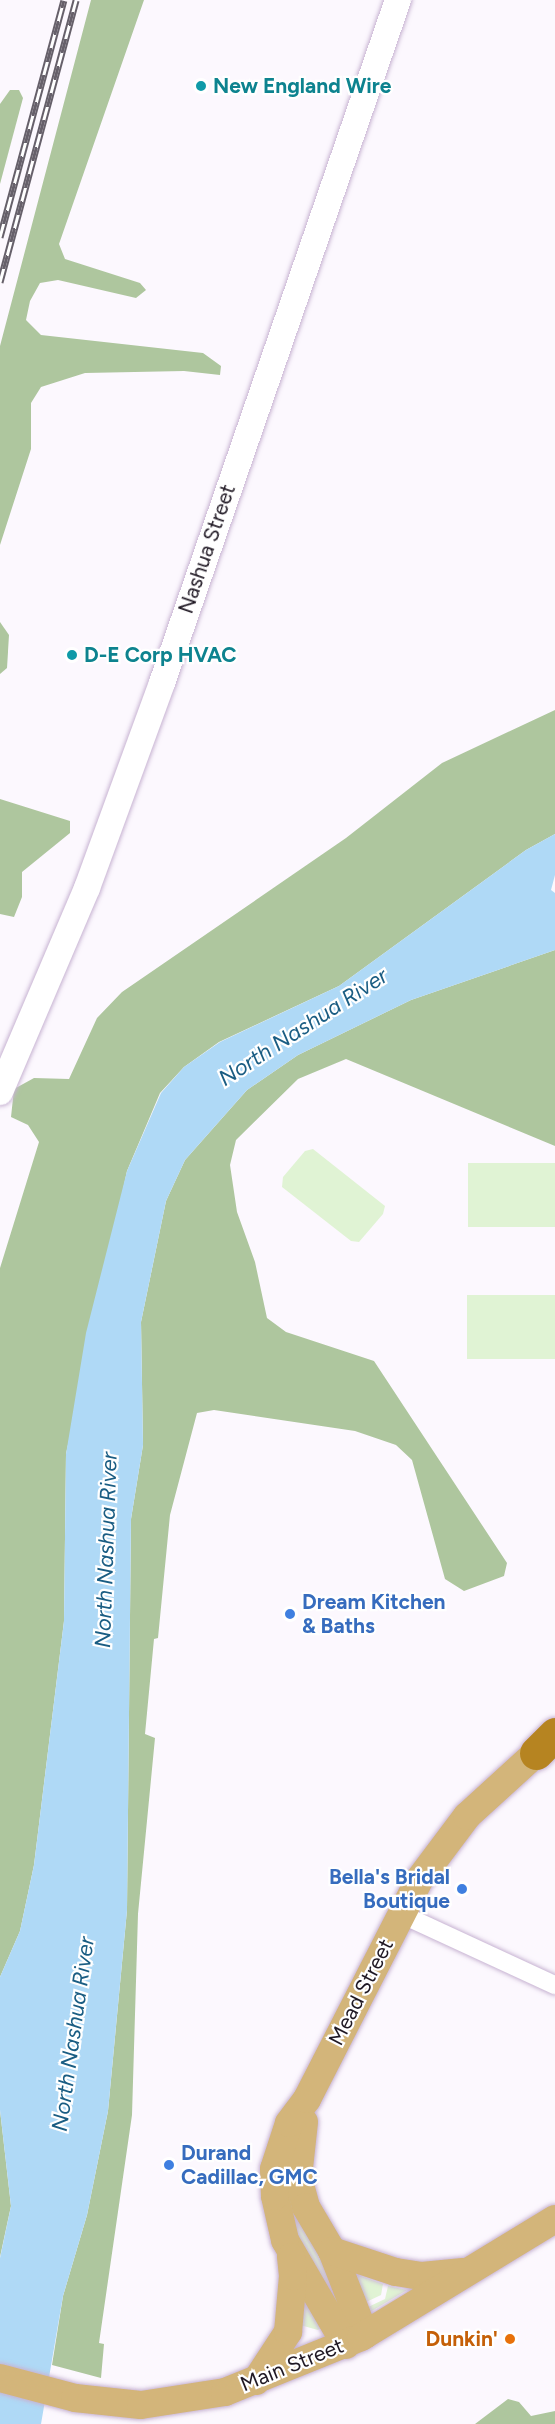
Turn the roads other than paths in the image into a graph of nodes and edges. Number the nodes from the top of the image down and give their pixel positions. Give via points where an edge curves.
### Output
1 (398, 0) edge
2 (0, 1092) edge
3 (549, 1744) edge
4 (400, 1914) junction
5 (555, 1985) edge
6 (307, 2099) junction
7 (555, 2218) edge
8 (332, 2251) junction
9 (291, 2252) junction
10 (471, 2271) junction
11 (356, 2340) junction
12 (0, 2378) edge
13 (256, 2381) junction

1 - 2 main road, Nashua Street via 87,888
3 - 4 main road, Mead Street via 496,1787 449,1837
4 - 5 street
4 - 6 main road, Mead Street
6 - 8 main road, Mead Street via 298,2177 306,2207
6 - 9 main road, Mead Street via 289,2123 274,2169 280,2222
7 - 10 main road, Main Street
8 - 10 main road via 396,2272 446,2275
8 - 11 main road, Mead Street
9 - 11 main road, Mead Street
9 - 13 main road via 288,2332
10 - 11 main road, Main Street
11 - 13 main road, Main Street
12 - 13 main road, Main Street via 75,2398 141,2405 225,2392

